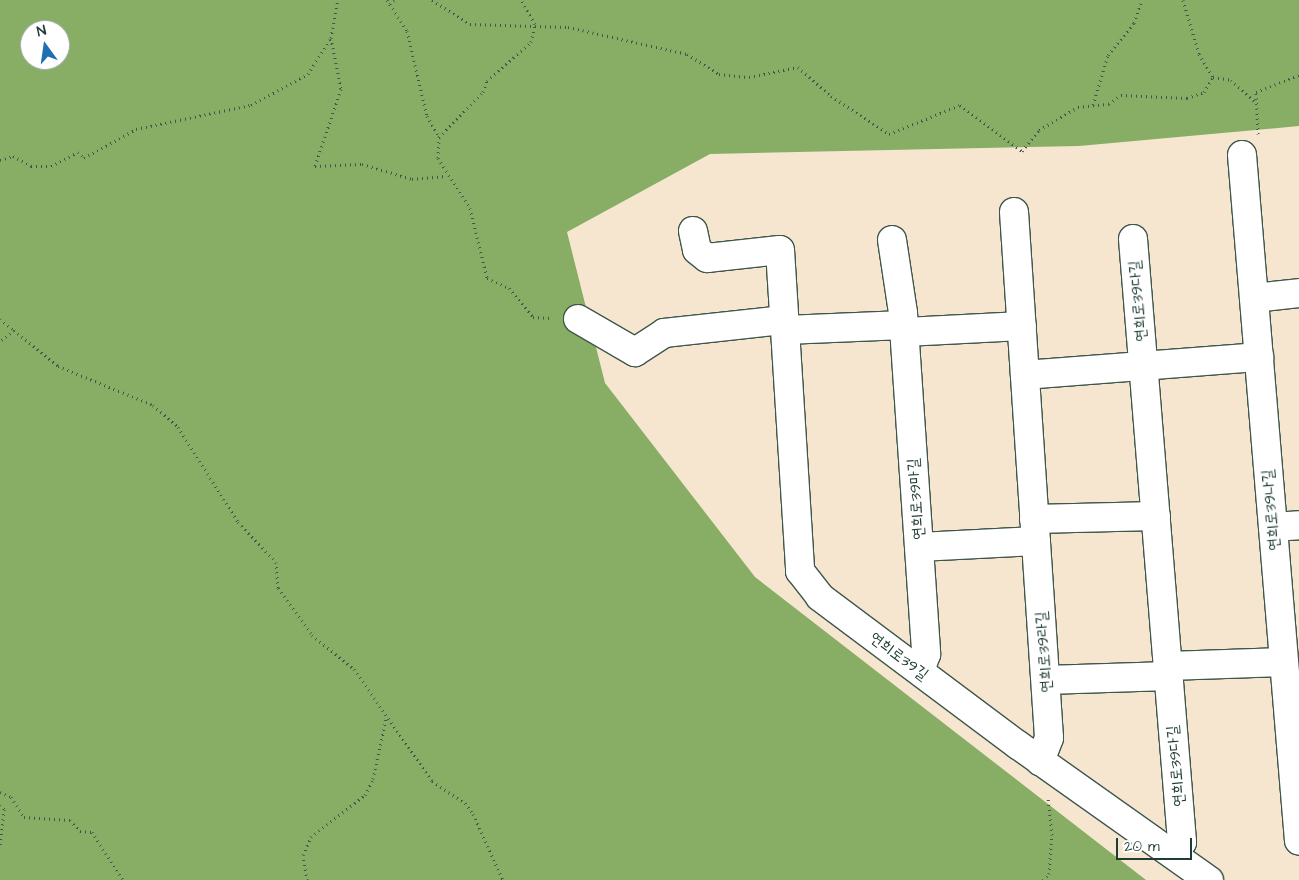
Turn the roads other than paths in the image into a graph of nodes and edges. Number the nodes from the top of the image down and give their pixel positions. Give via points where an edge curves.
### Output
1 (1242, 155) dead end
2 (1014, 212) dead end
3 (693, 232) dead end
4 (1133, 239) dead end
5 (892, 240) dead end
6 (1299, 293) edge
7 (1254, 298) junction
8 (578, 319) road end
9 (785, 325) junction
10 (1022, 326) junction
11 (904, 329) junction
12 (1259, 357) junction
13 (1143, 363) junction
14 (1025, 375) junction
15 (1156, 516) junction
16 (1286, 526) edge
17 (1035, 530) junction
18 (919, 547) junction
19 (1284, 662) junction
20 (1168, 671) junction
21 (920, 672) junction
22 (1046, 680) junction
23 (1295, 749) edge
24 (1040, 761) junction
25 (1299, 841) edge
26 (1174, 855) junction
27 (1209, 880) edge

1 - 7 street, 연희로39나길
2 - 10 street, 연희로39라길
3 - 9 street, 연희로39길 via 697,250 707,258 780,250
4 - 13 street, 연희로39다길
5 - 11 street, 연희로39마길
6 - 7 street
7 - 12 street, 연희로39나길
8 - 9 street via 635,352 664,333
9 - 11 street
9 - 21 street, 연희로39길 via 800,571 820,597
10 - 11 street
10 - 14 street, 연희로39라길
11 - 18 street, 연희로39마길
12 - 13 street
12 - 16 street, 연희로39나길
13 - 14 street, 연희로39다길
13 - 15 street, 연희로39다길
14 - 17 street, 연희로39라길
15 - 17 street
15 - 20 street, 연희로39다길
16 - 19 street, 연희로39나길
17 - 18 street
17 - 22 street, 연희로39라길
18 - 21 street, 연희로39마길 via 926,654
19 - 20 street
19 - 23 street, 연희로39나길
20 - 22 street
20 - 26 street, 연희로39다길 via 1182,842
21 - 24 street, 연희로39길
22 - 24 street, 연희로39라길 via 1049,738
23 - 25 street
24 - 26 street, 연희로39길
26 - 27 street, 연희로39길

